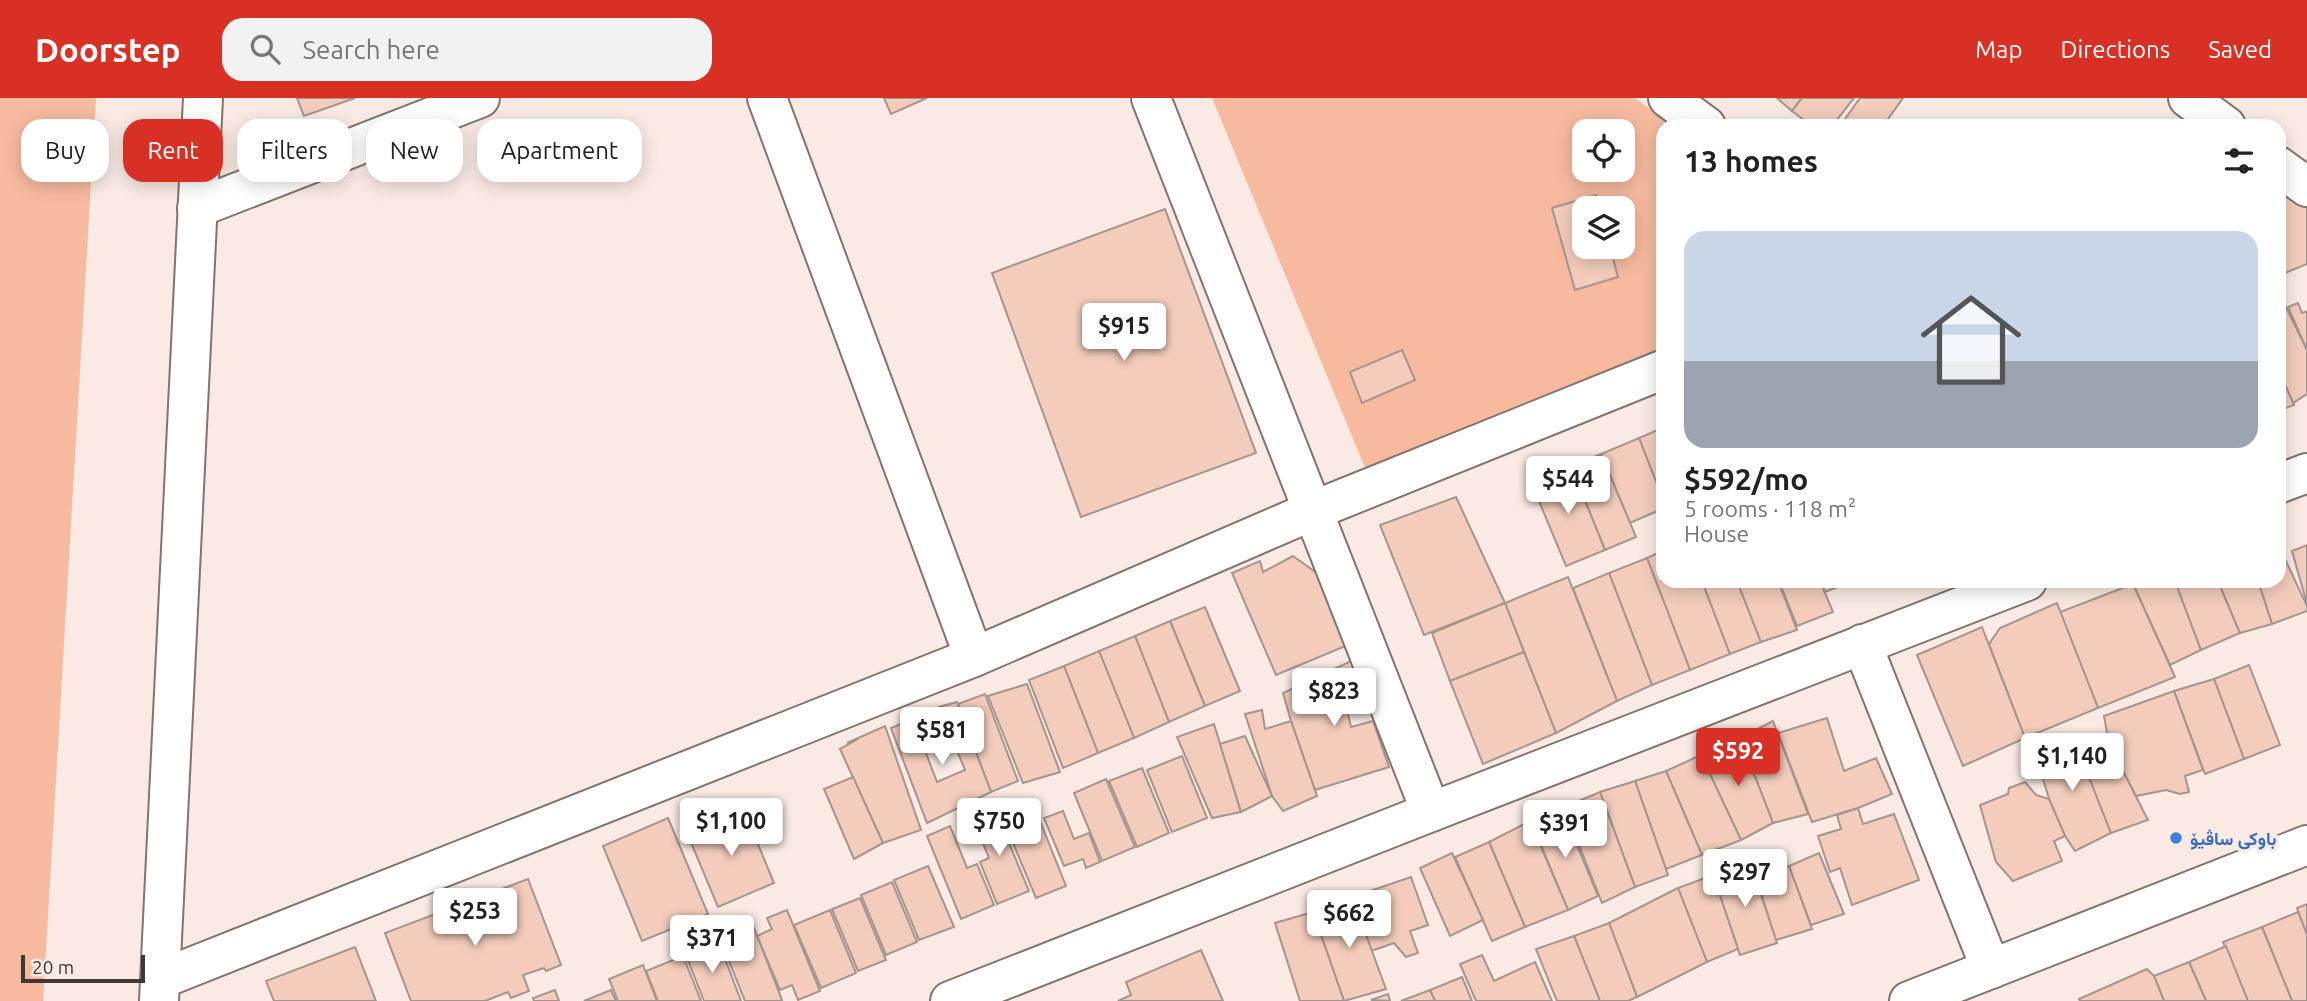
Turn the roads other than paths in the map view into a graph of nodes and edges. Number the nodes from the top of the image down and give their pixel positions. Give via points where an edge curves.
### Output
1 (203, 98) edge
2 (480, 98) edge
3 (767, 98) edge
4 (1151, 98) edge
5 (1668, 98) edge
6 (2188, 98) edge
7 (1696, 119) edge
8 (2214, 119) edge
9 (2286, 172) edge
10 (2307, 187) edge
11 (197, 208) junction
12 (1656, 372) edge
13 (2307, 473) edge
14 (2286, 481) edge
15 (1312, 511) junction
16 (2009, 588) edge
17 (1862, 644) junction
18 (974, 657) junction
19 (1431, 812) junction
20 (2307, 845) edge
21 (1991, 969) junction
22 (1016, 989) edge
23 (160, 990) edge
24 (950, 1001) edge
25 (1909, 1001) edge

1 - 11 street
2 - 11 street
3 - 18 street
4 - 15 street
5 - 7 street
6 - 8 street
9 - 10 street
11 - 23 street
12 - 15 street
13 - 14 street
15 - 18 street
15 - 19 street
16 - 17 street
17 - 19 street
17 - 21 street
18 - 23 street
19 - 22 street
20 - 21 street
21 - 25 street
22 - 24 street

